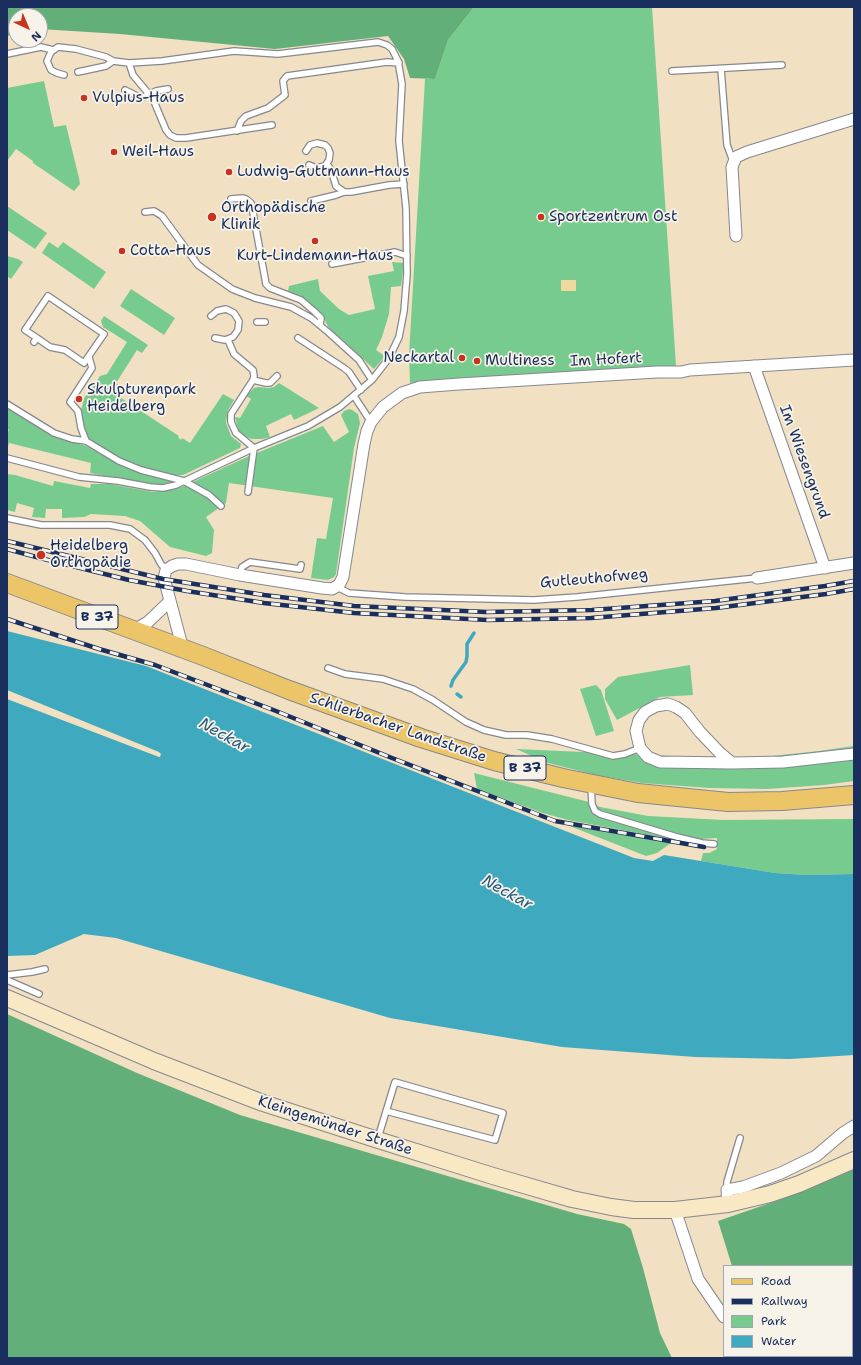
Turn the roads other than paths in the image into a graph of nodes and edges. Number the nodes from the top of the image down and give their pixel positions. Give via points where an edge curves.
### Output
1 (53, 50) junction
2 (7, 54) edge
3 (114, 61) junction
4 (130, 63) junction
5 (399, 63) junction
6 (782, 65) dead end
7 (721, 69) junction
8 (672, 71) dead end
9 (78, 72) dead end
10 (64, 75) dead end
11 (168, 89) dead end
12 (125, 90) dead end
13 (149, 94) junction
14 (854, 119) edge
15 (272, 125) dead end
16 (237, 131) junction
17 (306, 151) dead end
18 (733, 161) junction
19 (327, 164) junction
20 (309, 165) dead end
21 (404, 184) junction
22 (344, 192) junction
23 (231, 199) dead end
24 (310, 200) dead end
25 (145, 212) dead end
26 (736, 236) dead end
27 (407, 256) junction
28 (332, 264) dead end
29 (211, 316) dead end
30 (257, 322) dead end
31 (265, 322) dead end
32 (320, 325) junction
33 (215, 338) dead end
34 (298, 338) dead end
35 (228, 340) junction
36 (89, 357) junction
37 (854, 360) edge
38 (754, 366) junction
39 (277, 376) dead end
40 (253, 380) junction
41 (372, 380) junction
42 (361, 390) junction
43 (354, 396) junction
44 (7, 404) edge
45 (371, 422) junction
46 (86, 441) junction
47 (254, 448) junction
48 (7, 458) edge
49 (184, 481) junction
50 (248, 492) dead end
51 (222, 506) dead end
52 (7, 518) edge
53 (854, 563) edge
54 (301, 565) dead end
55 (825, 568) junction
56 (166, 570) junction
57 (240, 575) junction
58 (757, 578) joint
59 (7, 583) edge
60 (337, 587) junction
61 (170, 601) junction
62 (134, 630) junction
63 (179, 647) junction
64 (328, 668) dead end
65 (640, 748) junction
66 (854, 754) edge
67 (732, 763) junction
68 (592, 784) junction
69 (854, 795) edge
70 (714, 844) dead end
71 (44, 969) dead end
72 (7, 975) edge
73 (7, 980) edge
74 (39, 994) dead end
75 (7, 998) edge
76 (386, 1111) junction
77 (854, 1126) edge
78 (740, 1138) dead end
79 (378, 1140) junction
80 (854, 1160) edge
81 (727, 1197) junction
82 (675, 1210) junction
83 (723, 1315) edge

1 - 2 lane via 41,47
1 - 3 lane via 58,47 71,48
1 - 10 lane via 48,58 48,64 54,72
3 - 4 lane
3 - 9 lane via 106,66
4 - 5 lane via 228,51 278,54 378,42 392,49
4 - 13 lane via 134,75
5 - 16 lane via 387,62 287,76 283,81 285,94 268,108 246,116
5 - 21 lane via 402,84 399,141
6 - 7 lane
7 - 8 lane
7 - 18 lane via 727,145
11 - 13 lane
12 - 13 lane via 141,98
13 - 16 lane via 166,130 176,138
14 - 18 street via 741,154
15 - 16 lane
17 - 19 lane via 312,144 324,145 330,153
18 - 26 street
19 - 20 lane via 319,168
19 - 22 lane via 336,186
21 - 22 lane
21 - 27 lane
22 - 24 lane
23 - 32 lane via 243,198 251,203 266,284 301,300 321,318
25 - 32 lane via 154,211 162,216 198,265 232,289 291,307
27 - 28 lane via 395,252
27 - 41 lane via 406,293 399,337 389,358
29 - 35 lane via 222,310 231,311 236,315 239,321 238,330
30 - 31 lane
32 - 41 lane via 359,360
33 - 35 lane
34 - 42 lane via 349,372
35 - 40 lane via 234,354 254,370
36 - 36 lane via 84,363 65,350 35,340 25,330 48,296 104,334
36 - 46 lane via 92,368 70,402 78,411
37 - 38 street, Im Hofert
38 - 45 street, Im Hofert via 420,387 394,398
38 - 55 street, Im Wiesengrund
39 - 40 lane via 270,383
40 - 47 lane via 231,414 230,420 236,434
41 - 42 lane
42 - 43 lane
43 - 45 lane
43 - 47 lane via 308,426
44 - 46 lane via 54,433
45 - 60 street via 364,444 344,576
46 - 49 lane via 119,461 141,470
47 - 49 lane
47 - 50 lane
48 - 49 lane via 79,477 150,487 169,487
49 - 51 lane via 209,495
52 - 56 lane via 41,525 110,525 130,529 145,540
53 - 55 street, Gutleuthofweg
54 - 57 lane via 300,569 250,562 242,567
55 - 58 street, Gutleuthofweg
56 - 57 street via 181,564
56 - 61 street via 164,578
57 - 60 street via 322,588
58 - 60 lane, Gutleuthofweg via 534,600 405,597 349,593
59 - 62 main road, Schlierbacher Landstraße / B 37
61 - 62 street via 148,622
61 - 63 street via 181,642
62 - 63 main road, Schlierbacher Landstraße / B 37
63 - 68 main road, Schlierbacher Landstraße / B 37 via 289,690 456,749
64 - 65 lane via 345,674 383,679 413,689 466,722 484,730 506,735 552,739 613,756
65 - 67 street via 660,762
65 - 67 street via 636,731 639,720 645,712 656,706 668,704 685,713 700,732
66 - 67 street via 788,762
68 - 69 main road, Schlierbacher Landstraße / B 37 via 646,794 728,802
68 - 70 lane via 592,804 594,811 600,814 677,837
71 - 72 lane
73 - 74 lane
75 - 79 main road, Kleingemünder Straße via 217,1086
76 - 76 lane via 495,1140 503,1113 395,1082
76 - 79 lane
77 - 81 street, Kleingemünder Straße via 816,1156 781,1174 743,1187
78 - 81 lane via 727,1182
79 - 82 main road, Kleingemünder Straße via 572,1199 621,1208
80 - 81 main road, Kleingemünder Straße via 770,1194
81 - 82 main road, Kleingemünder Straße
82 - 83 street via 698,1279

